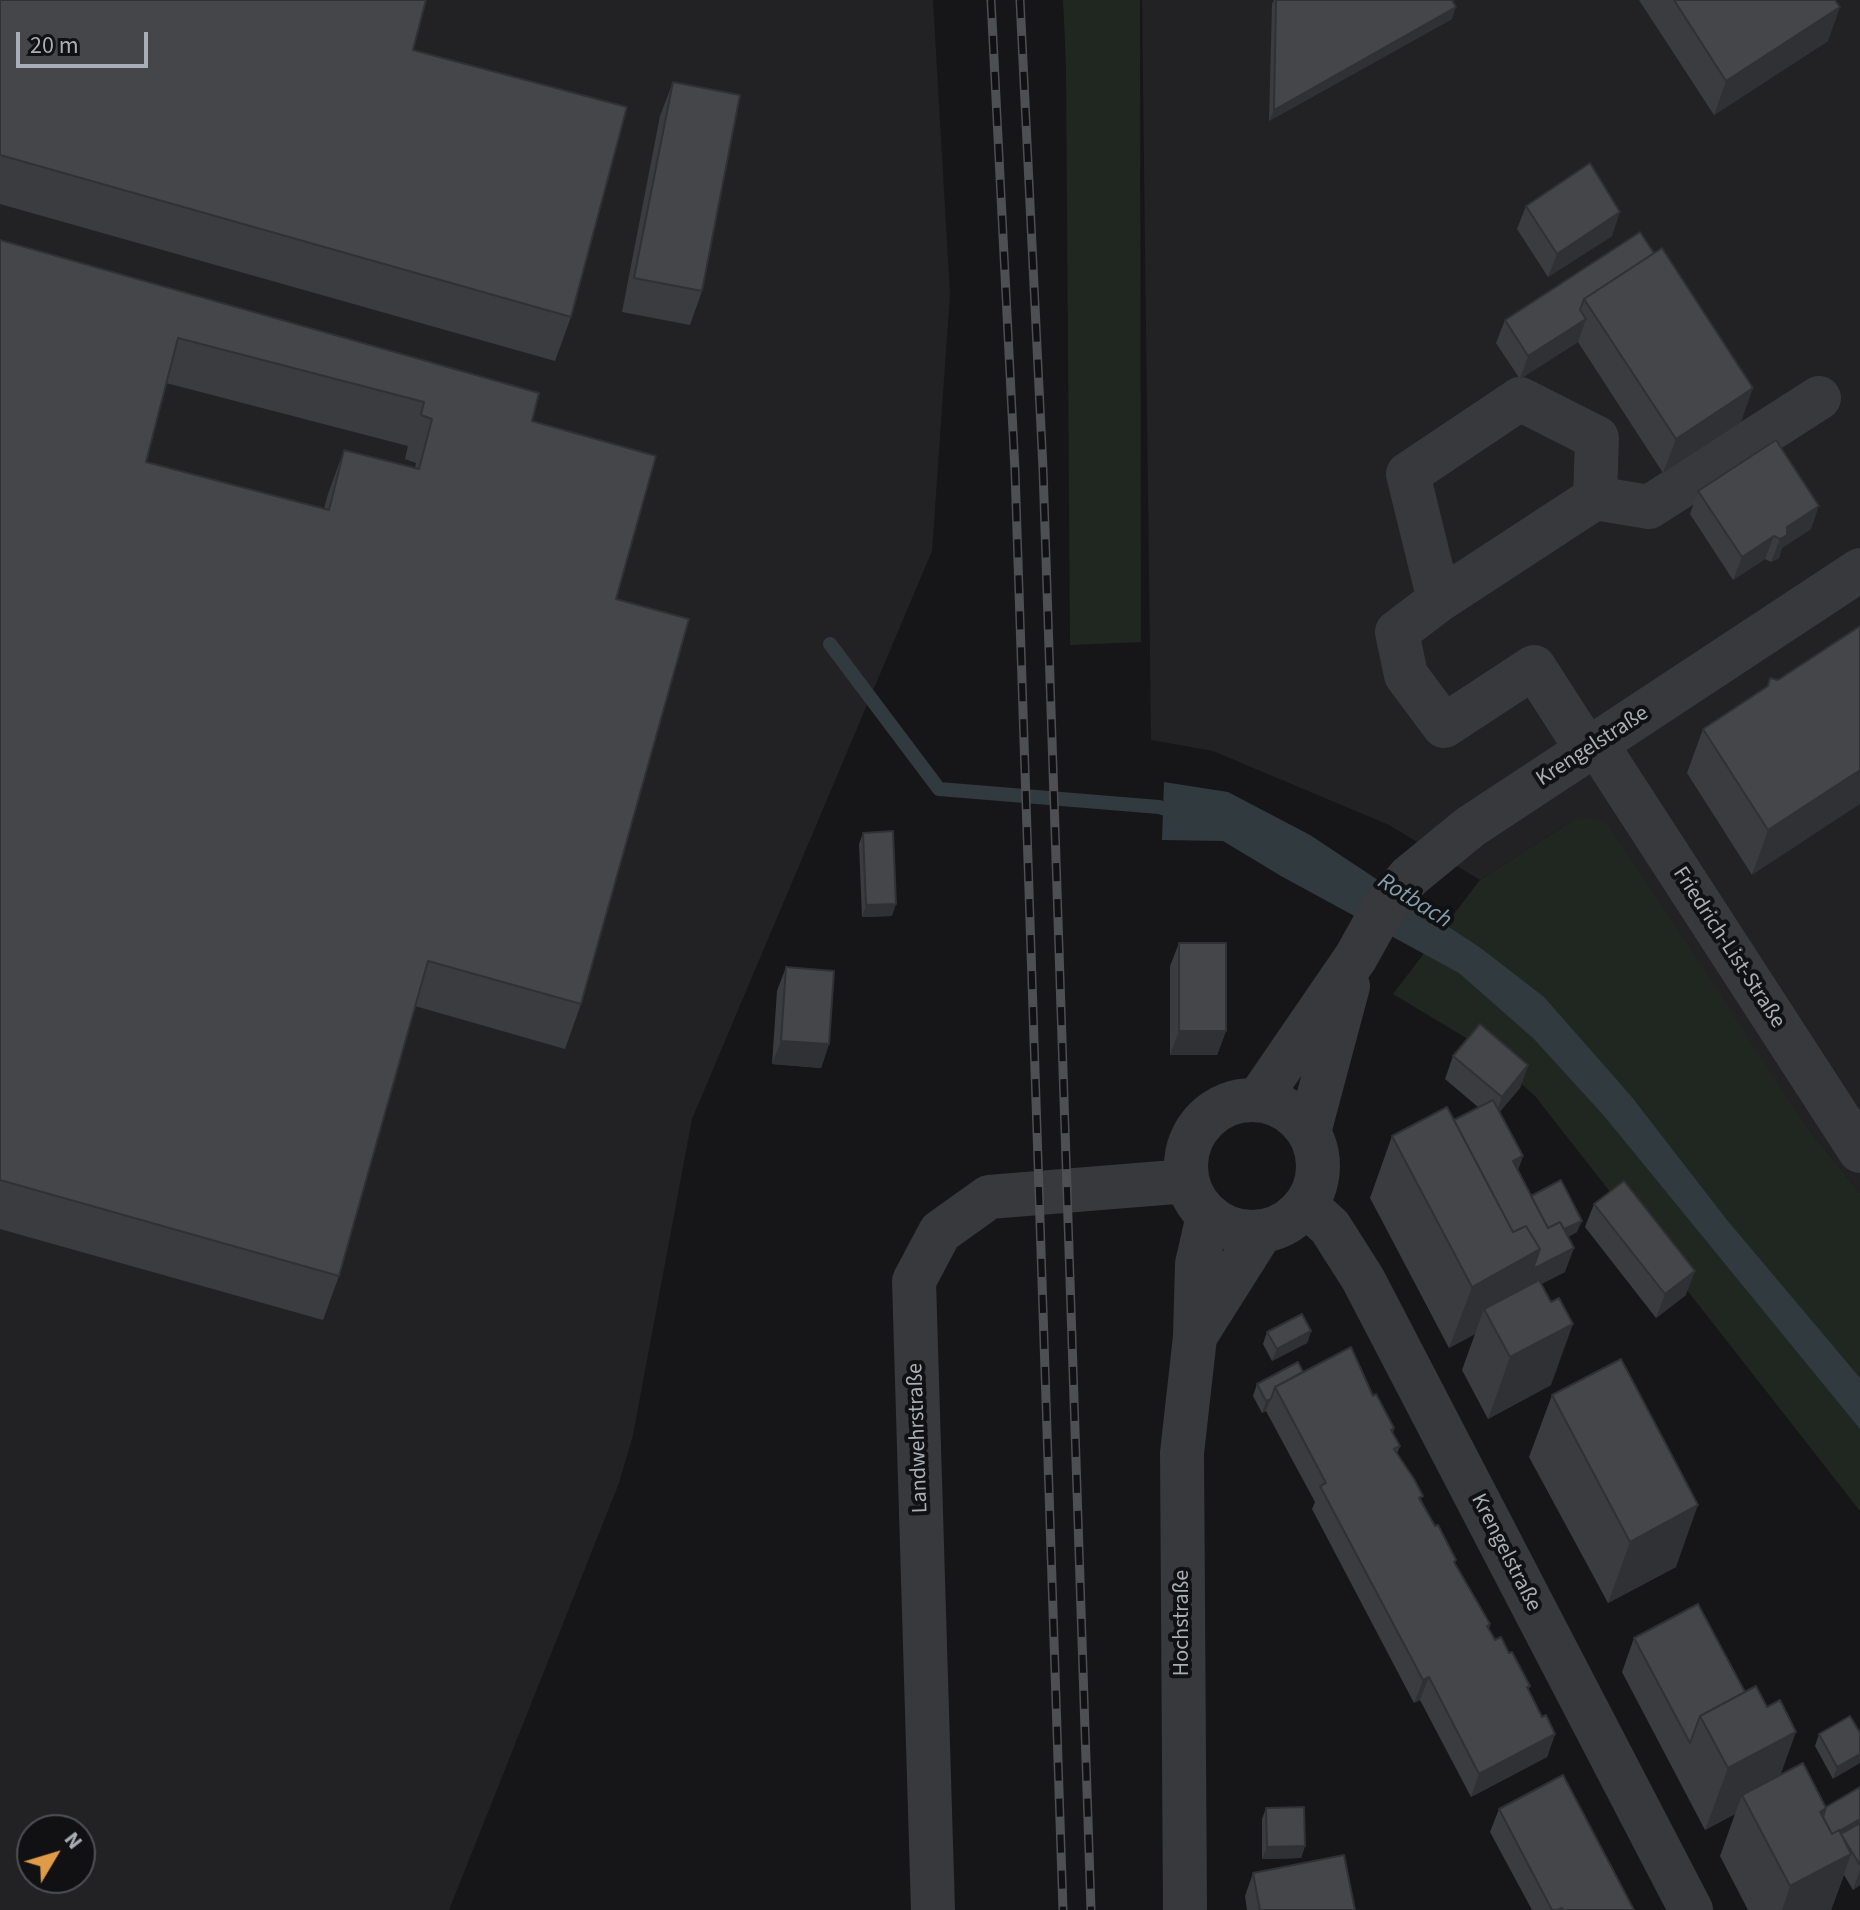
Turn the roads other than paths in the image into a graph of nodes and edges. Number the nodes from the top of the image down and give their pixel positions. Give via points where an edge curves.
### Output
1 (1819, 398) dead end
2 (1595, 498) junction
3 (1860, 570) edge
4 (1439, 600) junction
5 (1593, 748) junction
6 (1356, 957) junction
7 (1258, 1100) junction
8 (1309, 1132) junction
9 (1860, 1151) edge
10 (1198, 1198) junction
11 (1306, 1205) junction
12 (1261, 1232) junction
13 (1195, 1337) junction
14 (933, 1910) edge
15 (1185, 1910) edge
16 (1691, 1910) edge

1 - 2 street via 1649,507
2 - 4 street
2 - 4 street via 1597,438 1520,399 1408,474
3 - 5 street, Krengelstraße
4 - 5 street, Friedrich-List-Straße via 1397,632 1406,675 1444,726 1534,667
5 - 6 street, Krengelstraße via 1470,827 1409,877 1385,905
5 - 9 street, Friedrich-List-Straße
6 - 7 street, Krengelstraße
6 - 8 street, Krengelstraße
7 - 8 street via 1296,1116
7 - 10 street via 1218,1109 1191,1140 1186,1161
8 - 11 street via 1318,1169
10 - 12 street via 1224,1226
10 - 13 street, Hochstraße
10 - 14 street, Landwehrstraße via 989,1197 940,1232 914,1281
11 - 12 street via 1294,1218
11 - 16 street, Krengelstraße via 1330,1227 1363,1279
12 - 13 street, Hochstraße
13 - 15 street, Hochstraße via 1182,1453

